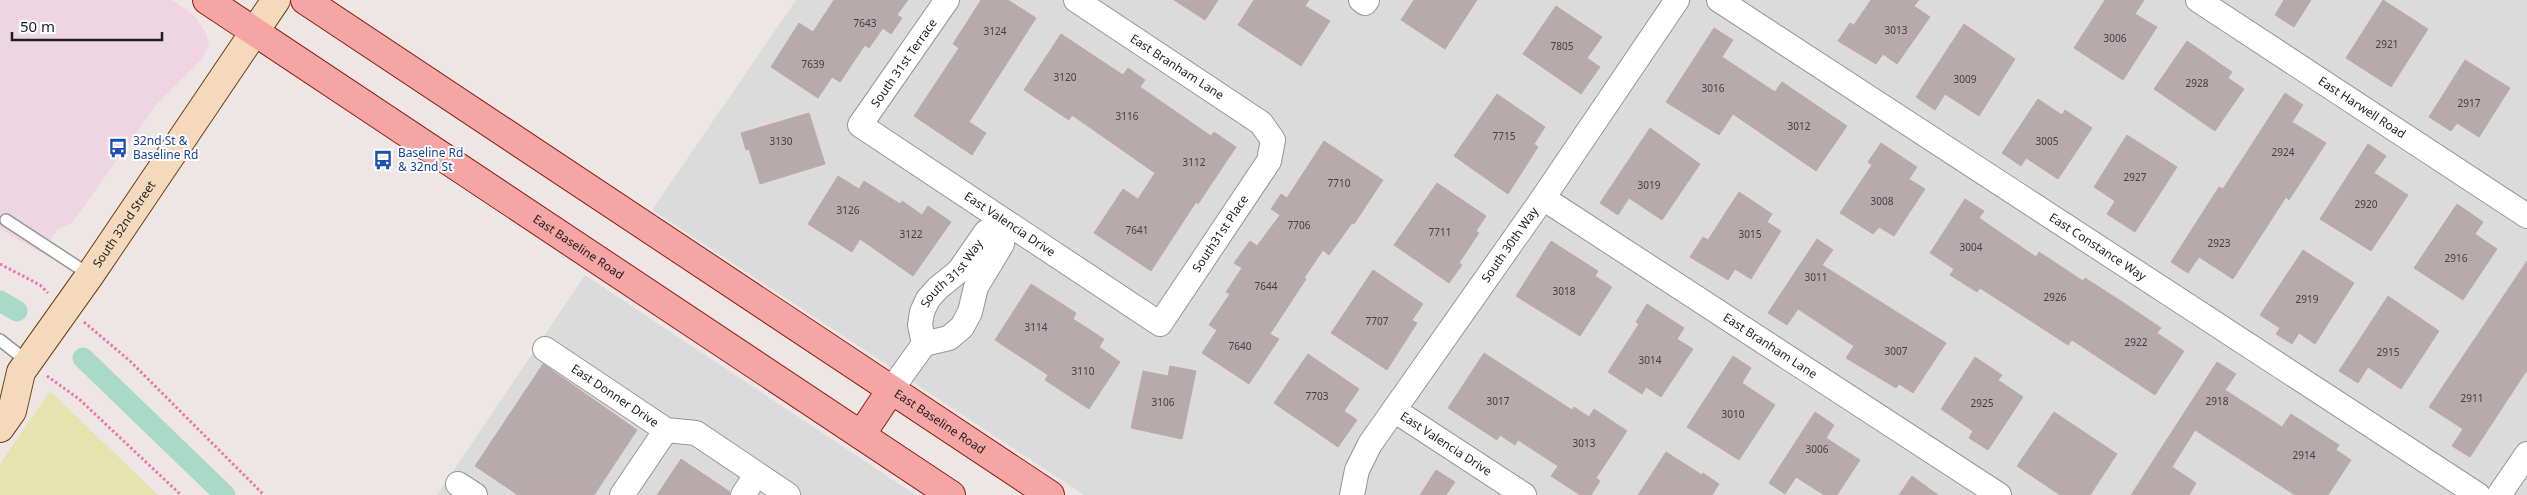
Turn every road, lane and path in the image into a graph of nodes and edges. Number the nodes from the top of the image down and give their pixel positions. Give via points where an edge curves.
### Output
1 (206, 0) edge
2 (276, 0) edge
3 (305, 0) edge
4 (947, 0) edge
5 (1076, 0) edge
6 (1677, 0) edge
7 (1718, 0) edge
8 (2198, 0) edge
9 (255, 32) junction
10 (860, 125) joint
11 (1274, 140) joint
12 (1543, 198) junction
13 (2527, 216) edge
14 (6, 220) dead end
15 (1005, 223) junction
16 (0, 264) edge
17 (90, 275) junction
18 (40, 285) dead end
19 (1160, 324) joint
20 (92, 329) dead end
21 (0, 340) edge
22 (924, 344) junction
23 (545, 349) dead end
24 (21, 368) edge
25 (55, 382) dead end
26 (891, 390) junction
27 (1394, 410) junction
28 (0, 428) edge
29 (666, 430) junction
30 (861, 435) junction
31 (2527, 454) edge
32 (756, 475) junction
33 (181, 495) edge
34 (264, 495) edge
35 (622, 495) edge
36 (743, 495) edge
37 (788, 495) edge
38 (951, 495) edge
39 (1050, 495) edge
40 (1352, 495) edge
41 (1524, 495) edge
42 (1999, 495) edge
43 (2478, 495) edge
44 (2500, 495) edge

1 - 9 main road, East Baseline Road
2 - 9 main road, South 32nd Street
3 - 26 main road, East Baseline Road
4 - 10 street, South 31st Terrace
5 - 11 street, East Branham Lane via 1261,122
6 - 12 street, South 30th Way
7 - 43 street, East Constance Way
8 - 13 street, East Harwell Road
9 - 17 main road, South 32nd Street
9 - 30 main road, East Baseline Road
10 - 15 street, East Valencia Drive
11 - 19 street, South31st Place via 1269,161
12 - 27 street, South 30th Way
12 - 42 street, East Branham Lane
14 - 17 lane
15 - 19 street, East Valencia Drive
15 - 22 street, South 31st Way via 1002,244 976,287 970,312 962,327 949,338
15 - 22 street, South 31st Way via 986,232 959,271 928,299 920,325
16 - 18 path
17 - 24 main road, South 32nd Street
20 - 34 path via 130,360
21 - 24 lane
22 - 26 street
23 - 29 street, East Donner Drive
24 - 28 main road, South 32nd Street via 12,411
25 - 33 path via 79,399
26 - 30 main road
26 - 39 main road, East Baseline Road
27 - 40 street, South 30th Way via 1357,470
27 - 41 street, East Valencia Drive
29 - 32 street, East Donner Drive via 696,433
29 - 35 street
30 - 38 main road, East Baseline Road
31 - 44 street
32 - 36 street
32 - 37 street, East Donner Drive

